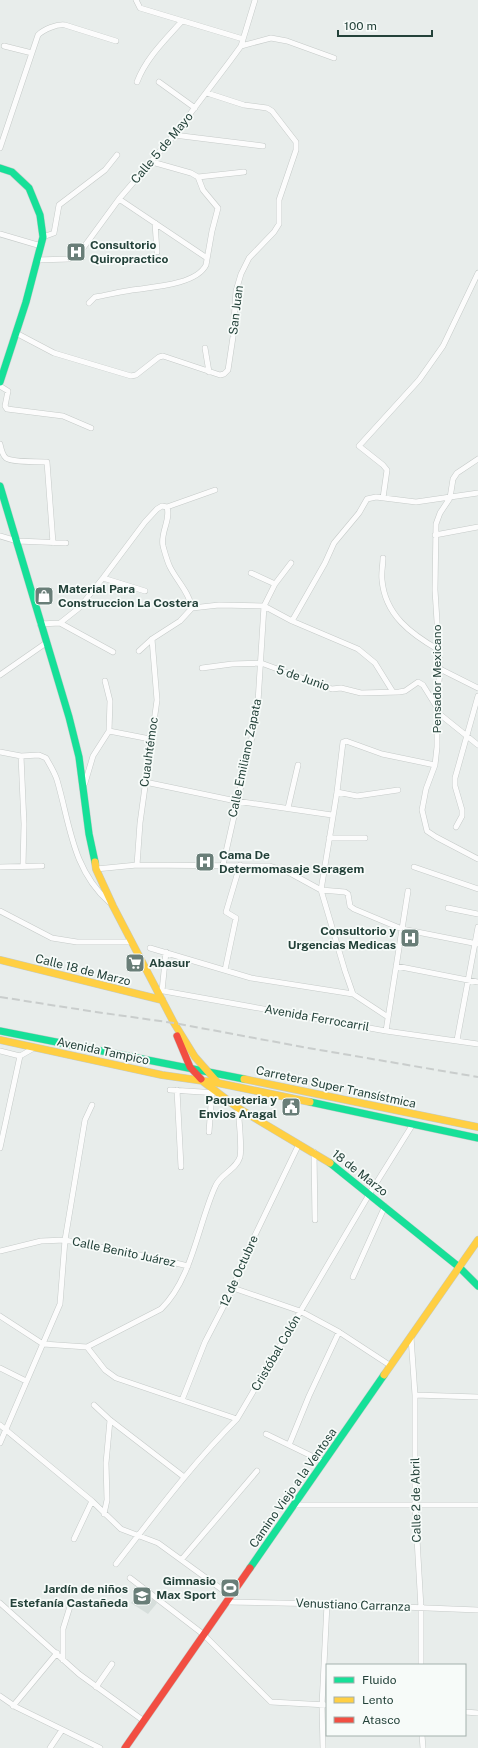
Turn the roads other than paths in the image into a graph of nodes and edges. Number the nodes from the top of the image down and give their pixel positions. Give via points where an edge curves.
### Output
1 (136, 0) edge
2 (255, 0) edge
3 (182, 21) junction
4 (243, 39) junction
5 (116, 40) dead end
6 (4, 46) dead end
7 (241, 46) junction
8 (32, 53) junction
9 (334, 58) dead end
10 (137, 82) dead end
11 (158, 82) dead end
12 (207, 93) junction
13 (195, 108) junction
14 (174, 136) junction
15 (263, 146) dead end
16 (0, 148) edge
17 (117, 155) dead end
18 (152, 162) junction
19 (0, 168) edge
20 (244, 172) dead end
21 (198, 178) junction
22 (119, 199) junction
23 (155, 223) junction
24 (0, 234) edge
25 (43, 237) junction
26 (41, 246) junction
27 (157, 252) dead end
28 (207, 258) junction
29 (37, 260) junction
30 (478, 273) edge
31 (89, 303) dead end
32 (16, 333) junction
33 (205, 348) dead end
34 (209, 372) junction
35 (0, 378) edge
36 (0, 386) edge
37 (91, 428) dead end
38 (0, 444) edge
39 (478, 459) edge
40 (0, 486) edge
41 (215, 490) dead end
42 (478, 493) edge
43 (383, 498) junction
44 (450, 498) junction
45 (167, 507) junction
46 (478, 527) edge
47 (435, 535) junction
48 (0, 536) edge
49 (16, 541) junction
50 (66, 542) dead end
51 (53, 543) junction
52 (383, 558) dead end
53 (291, 563) dead end
54 (250, 573) dead end
55 (104, 578) junction
56 (275, 584) junction
57 (145, 591) dead end
58 (264, 606) junction
59 (192, 608) junction
60 (292, 621) junction
61 (60, 622) junction
62 (40, 624) junction
63 (152, 639) junction
64 (46, 643) junction
65 (439, 650) junction
66 (139, 651) dead end
67 (113, 652) dead end
68 (261, 663) junction
69 (202, 668) dead end
70 (440, 669) junction
71 (0, 675) edge
72 (105, 681) dead end
73 (478, 688) edge
74 (393, 692) junction
75 (478, 696) edge
76 (437, 706) junction
77 (437, 712) junction
78 (109, 731) junction
79 (468, 736) junction
80 (150, 739) junction
81 (478, 745) edge
82 (0, 752) edge
83 (21, 756) junction
84 (298, 765) dead end
85 (435, 765) junction
86 (145, 782) junction
87 (84, 789) junction
88 (398, 790) dead end
89 (337, 792) junction
90 (236, 801) junction
91 (288, 808) junction
92 (332, 815) junction
93 (456, 827) dead end
94 (329, 838) junction
95 (365, 838) dead end
96 (478, 859) edge
97 (137, 865) junction
98 (223, 865) junction
99 (240, 865) junction
100 (23, 866) junction
101 (42, 866) dead end
102 (0, 867) edge
103 (414, 867) dead end
104 (96, 869) junction
105 (478, 889) edge
106 (321, 890) junction
107 (408, 891) dead end
108 (113, 906) junction
109 (448, 908) dead end
110 (0, 911) edge
111 (478, 914) edge
112 (478, 927) edge
113 (402, 929) junction
114 (132, 942) junction
115 (477, 944) edge
116 (150, 948) dead end
117 (166, 952) junction
118 (0, 960) edge
119 (396, 966) junction
120 (224, 970) junction
121 (469, 980) junction
122 (478, 982) edge
123 (159, 990) junction
124 (353, 994) junction
125 (162, 1000) junction
126 (388, 1017) junction
127 (174, 1023) junction
128 (0, 1031) edge
129 (386, 1031) junction
130 (0, 1040) edge
131 (457, 1040) junction
132 (478, 1044) edge
133 (35, 1047) junction
134 (0, 1051) edge
135 (20, 1056) junction
136 (190, 1067) junction
137 (209, 1072) junction
138 (201, 1079) junction
139 (218, 1083) junction
140 (170, 1090) dead end
141 (177, 1090) junction
142 (215, 1093) junction
143 (92, 1105) dead end
144 (238, 1108) junction
145 (384, 1108) junction
146 (382, 1118) junction
147 (413, 1124) junction
148 (478, 1127) edge
149 (209, 1132) dead end
150 (478, 1138) edge
151 (299, 1144) junction
152 (0, 1148) edge
153 (314, 1152) junction
154 (181, 1167) dead end
155 (370, 1193) junction
156 (385, 1206) junction
157 (314, 1220) dead end
158 (65, 1240) junction
159 (478, 1240) edge
160 (0, 1251) edge
161 (188, 1266) junction
162 (459, 1267) junction
163 (353, 1277) dead end
164 (478, 1286) edge
165 (233, 1288) junction
166 (300, 1311) junction
167 (0, 1316) edge
168 (339, 1332) junction
169 (410, 1336) junction
170 (43, 1344) junction
171 (87, 1347) junction
172 (391, 1366) junction
173 (0, 1368) edge
174 (26, 1381) junction
175 (415, 1395) junction
176 (478, 1397) edge
177 (182, 1400) junction
178 (94, 1404) dead end
179 (237, 1419) junction
180 (110, 1420) junction
181 (0, 1425) edge
182 (6, 1430) junction
183 (266, 1434) dead end
184 (0, 1443) edge
185 (289, 1445) junction
186 (324, 1462) junction
187 (258, 1471) dead end
188 (184, 1477) junction
189 (92, 1501) junction
190 (415, 1504) junction
191 (478, 1505) edge
192 (294, 1506) junction
193 (104, 1514) junction
194 (139, 1535) junction
195 (74, 1539) dead end
196 (182, 1560) junction
197 (116, 1564) dead end
198 (130, 1578) dead end
199 (229, 1599) junction
200 (72, 1600) dead end
201 (0, 1603) edge
202 (327, 1604) junction
203 (421, 1608) junction
204 (478, 1610) edge
205 (203, 1634) junction
206 (56, 1653) junction
207 (63, 1660) junction
208 (112, 1664) dead end
209 (421, 1664) edge
210 (96, 1687) junction
211 (0, 1696) edge
212 (325, 1705) edge
213 (13, 1706) junction
214 (466, 1712) edge
215 (478, 1713) edge
216 (144, 1721) junction
217 (62, 1730) junction
218 (422, 1736) edge
219 (50, 1748) edge
220 (100, 1748) edge
221 (125, 1748) edge
222 (323, 1748) edge
223 (423, 1748) edge

1 - 3 street via 140,8
2 - 4 street, Calle 5 de Mayo
3 - 4 street
3 - 10 street via 142,68
4 - 7 street, Calle 5 de Mayo
5 - 8 street via 61,25 41,32
6 - 8 street
7 - 9 street via 271,38
7 - 12 street, Calle 5 de Mayo
8 - 16 street
11 - 13 street
12 - 13 street, Calle 5 de Mayo
12 - 34 street, San Juan via 244,105 272,110 296,142 296,150 279,200 279,224 249,258 241,274 228,370 220,375
13 - 14 street, Calle 5 de Mayo
14 - 15 street
14 - 18 street, Calle 5 de Mayo
17 - 25 street via 104,170 59,205 54,233
18 - 21 street via 191,173
18 - 22 street, Calle 5 de Mayo
19 - 25 main road via 12,172 29,188 40,214
20 - 21 street
21 - 28 street via 218,208
22 - 23 street
22 - 29 street, Calle 5 de Mayo via 78,254 69,259
23 - 27 street
23 - 28 street
24 - 26 street
25 - 26 main road
26 - 29 main road
28 - 31 street via 204,269 185,280 95,297
29 - 32 main road
30 - 43 street via 439,351 419,380 359,446 387,470
32 - 34 street, San Juan via 54,353 126,375 136,375 164,356
32 - 35 main road
33 - 34 street
36 - 37 street via 8,391 5,406 7,409 63,416
38 - 51 street via 6,458 16,461 47,462
39 - 44 street via 457,473 453,479
40 - 49 main road
41 - 45 street
42 - 44 street
43 - 44 street via 412,502
43 - 60 street via 367,500 359,513 340,533
44 - 47 street, Pensador Mexicano via 440,513
45 - 55 street via 157,509 145,522
45 - 59 street via 162,545 170,567 190,600
46 - 47 street
47 - 65 street, Pensador Mexicano
48 - 49 street
49 - 51 street
49 - 62 main road
50 - 51 street
52 - 65 street via 381,579 388,604 401,624 417,638
53 - 56 street, Calle Emiliano Zapata
54 - 56 street
55 - 57 street
55 - 61 street via 79,608
56 - 58 street, Calle Emiliano Zapata
58 - 59 street via 219,605
58 - 60 street
58 - 68 street, Calle Emiliano Zapata
59 - 63 street via 180,621
60 - 74 street via 363,652 375,663
61 - 62 street
61 - 67 street
62 - 64 main road
63 - 66 street
63 - 80 street, Cuauhtémoc via 157,700
64 - 71 street
64 - 87 main road via 69,717
65 - 70 street, Pensador Mexicano
68 - 69 street, 5 de Junio
68 - 74 street, 5 de Junio via 328,688 361,693
68 - 90 street, Calle Emiliano Zapata via 254,725
70 - 73 street
70 - 76 street, Pensador Mexicano
72 - 78 street via 110,701
74 - 76 street, 5 de Junio via 405,691 418,682
75 - 79 street
76 - 77 street, Pensador Mexicano
77 - 79 street
77 - 85 street, Pensador Mexicano
78 - 80 street
78 - 87 street via 90,762
79 - 81 street
79 - 93 street via 455,778 462,810
80 - 86 street, Cuauhtémoc
82 - 83 street
83 - 100 street
83 - 108 street via 39,755 46,758 56,779 69,831 83,869 98,893
84 - 91 street
85 - 89 street via 382,754 346,741 343,742
85 - 96 street, Pensador Mexicano via 422,810 427,831
86 - 90 street
86 - 97 street, Cuauhtémoc
87 - 104 main road
88 - 89 street via 357,796
89 - 92 street
90 - 91 street
90 - 98 street, Calle Emiliano Zapata
91 - 92 street
92 - 94 street
94 - 95 street
94 - 106 street
97 - 98 street
97 - 104 street
98 - 99 street
99 - 106 street via 270,866 290,873
99 - 120 street via 226,912 236,918
100 - 101 street
100 - 102 street
103 - 105 street
104 - 108 main road
106 - 113 street via 346,892 350,906 354,909
106 - 124 street
107 - 113 street
108 - 114 main road
109 - 111 street
110 - 114 street via 52,938 77,942
112 - 115 street
113 - 115 street
113 - 119 street
114 - 123 main road
115 - 121 street
116 - 117 street
117 - 120 street
117 - 123 street
118 - 125 main road, Calle 18 de Marzo
119 - 121 street
119 - 126 street
120 - 124 street via 251,978
121 - 122 street
121 - 131 street
123 - 125 main road
123 - 129 street, Avenida Ferrocarril
124 - 126 street
125 - 127 main road
126 - 129 street
127 - 136 main road, 18 de Marzo
127 - 137 main road via 195,1057
128 - 136 main road, Avenida Tampico
129 - 131 street, Avenida Ferrocarril
130 - 133 main road, Avenida Tampico
131 - 132 street, Avenida Ferrocarril
133 - 135 street
133 - 138 main road, Avenida Tampico via 162,1075
134 - 135 street
135 - 152 street
136 - 137 main road, Carretera Super Transístmica
136 - 138 main road, 18 de Marzo
137 - 139 main road
137 - 145 main road, Carretera Super Transístmica
138 - 139 main road, Carretera Super Transístmica
138 - 142 main road, 18 de Marzo
139 - 142 main road
139 - 146 main road, Carretera Super Transístmica
140 - 141 street
141 - 142 street
141 - 154 street
142 - 144 main road, 18 de Marzo
142 - 149 street
143 - 158 street via 86,1120
144 - 151 main road, 18 de Marzo
144 - 161 street via 240,1155 237,1164 215,1185
145 - 146 main road
145 - 148 main road, Carretera Super Transístmica
146 - 147 main road, Carretera Super Transístmica
147 - 150 main road, Carretera Super Transístmica
147 - 155 street, Cristóbal Colón
151 - 153 main road, 18 de Marzo
151 - 165 street, 12 de Octubre via 244,1258
153 - 155 main road, 18 de Marzo
153 - 157 street
155 - 156 main road, 18 de Marzo
155 - 166 street, Cristóbal Colón
156 - 162 main road, 18 de Marzo
156 - 163 street
158 - 160 street, Calle Benito Juárez via 41,1241
158 - 161 street, Calle Benito Juárez
158 - 170 street via 60,1304
159 - 162 main road, Camino Viejo a la Ventosa
161 - 171 street, Calle Benito Juárez via 168,1302 161,1309
162 - 164 main road, 18 de Marzo
162 - 169 main road, Camino Viejo a la Ventosa
165 - 166 street
165 - 177 street, 12 de Octubre via 205,1342
166 - 168 street
166 - 179 street, Cristóbal Colón
167 - 170 street
168 - 172 street
168 - 185 street
169 - 172 main road, Camino Viejo a la Ventosa
169 - 175 street, Calle 2 de Abril
170 - 171 street
170 - 174 street
171 - 177 street via 105,1370 116,1378
172 - 186 main road, Camino Viejo a la Ventosa
173 - 174 street
174 - 182 street
175 - 176 street
175 - 190 street, Calle 2 de Abril
177 - 179 street
178 - 180 street
179 - 188 street, Cristóbal Colón
180 - 188 street
180 - 193 street via 106,1463 107,1500
181 - 182 street
182 - 184 street
182 - 189 street
183 - 185 street
185 - 186 street
186 - 192 main road, Camino Viejo a la Ventosa
187 - 196 street
188 - 194 street, Cristóbal Colón
189 - 193 street
189 - 195 street
190 - 191 street
190 - 192 street
190 - 203 street, Calle 2 de Abril
192 - 199 main road, Camino Viejo a la Ventosa
193 - 194 street via 121,1529
194 - 196 street
194 - 197 street, Cristóbal Colón
196 - 199 street
198 - 205 street
199 - 202 street, Venustiano Carranza
199 - 205 main road, Camino Viejo a la Ventosa
200 - 207 street via 63,1629
201 - 206 street
202 - 203 street, Venustiano Carranza
202 - 212 street
203 - 204 street, Venustiano Carranza
203 - 209 street, Calle 2 de Abril
205 - 212 street via 271,1702
205 - 216 main road, Camino Viejo a la Ventosa
206 - 207 street
206 - 213 street
207 - 210 street
208 - 210 street
210 - 216 street
211 - 213 street
212 - 222 street
213 - 217 street
214 - 215 street
216 - 221 main road, Camino Viejo a la Ventosa
217 - 219 street
217 - 220 street
218 - 223 street

